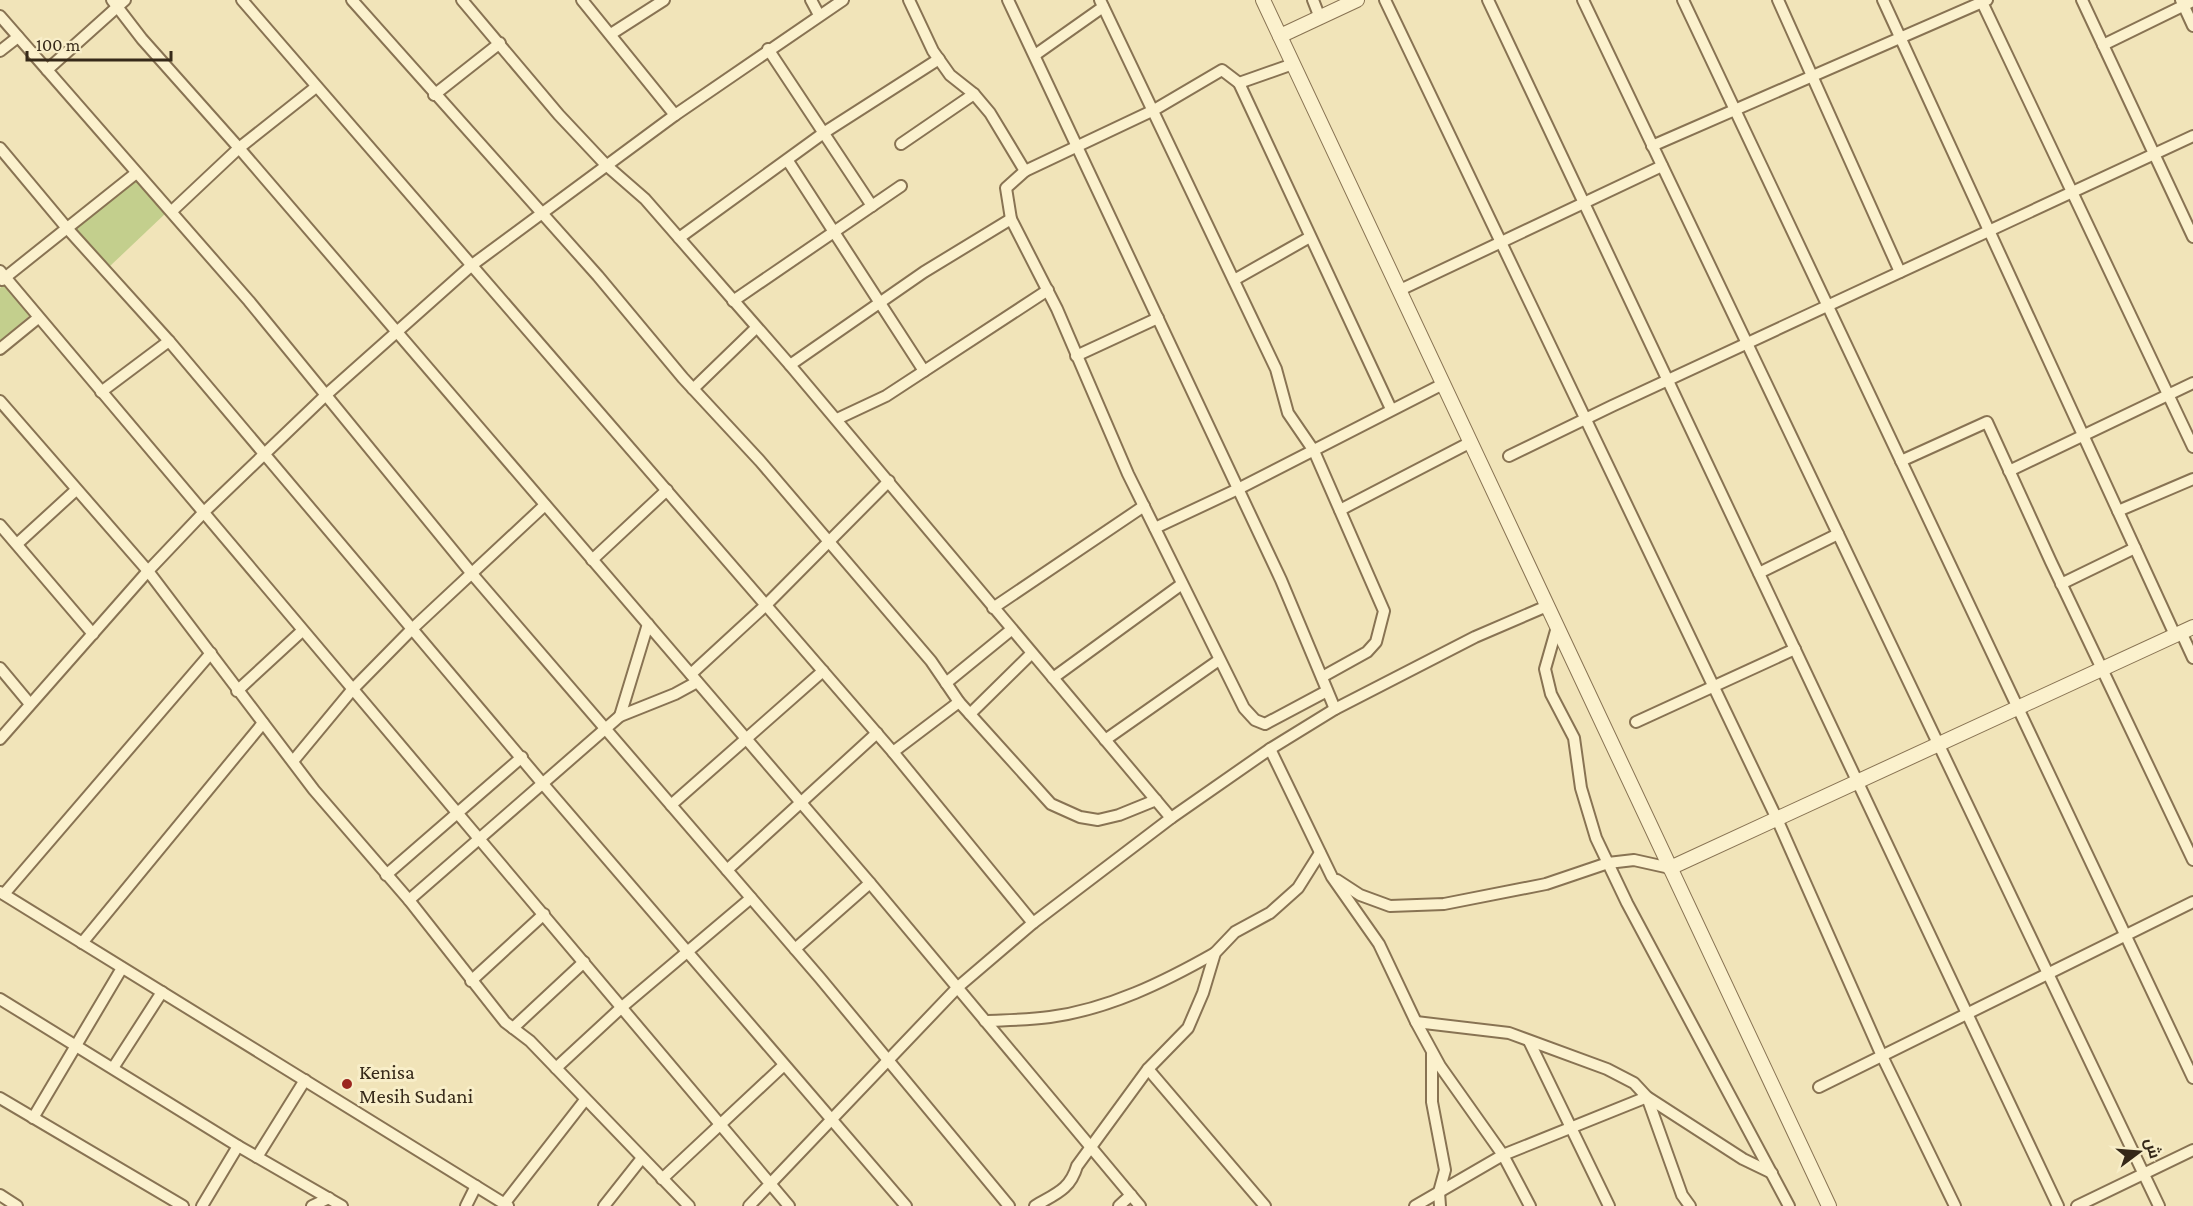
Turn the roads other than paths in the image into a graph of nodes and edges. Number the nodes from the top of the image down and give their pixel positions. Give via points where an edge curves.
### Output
1 (242, 0) edge
2 (352, 0) edge
3 (462, 0) edge
4 (582, 0) edge
5 (664, 0) edge
6 (811, 0) edge
7 (843, 0) edge
8 (909, 0) edge
9 (1008, 0) edge
10 (1263, 0) edge
11 (1313, 0) edge
12 (1357, 0) edge
13 (1385, 0) edge
14 (1488, 0) edge
15 (1583, 0) edge
16 (1683, 0) edge
17 (1778, 0) edge
18 (1883, 0) edge
19 (2082, 0) edge
20 (1984, 1) edge
21 (118, 2) edge
22 (2186, 2) edge
23 (1102, 4) edge
24 (819, 15) junction
25 (0, 16) edge
26 (1320, 18) junction
27 (2193, 26) edge
28 (611, 34) junction
29 (1280, 36) junction
30 (18, 37) junction
31 (1900, 38) junction
32 (500, 43) junction
33 (2103, 45) junction
34 (768, 49) junction
35 (0, 51) edge
36 (1035, 55) junction
37 (939, 59) junction
38 (1293, 64) junction
39 (48, 70) junction
40 (1812, 76) junction
41 (1239, 83) junction
42 (316, 87) junction
43 (974, 94) junction
44 (434, 95) junction
45 (1154, 110) junction
46 (1735, 110) junction
47 (675, 115) junction
48 (825, 132) junction
49 (2193, 136) edge
50 (901, 144) dead end
51 (1077, 146) junction
52 (1652, 146) junction
53 (0, 148) edge
54 (239, 148) junction
55 (2154, 154) junction
56 (788, 161) junction
57 (606, 165) junction
58 (1662, 166) junction
59 (1025, 171) junction
60 (135, 174) junction
61 (901, 186) dead end
62 (2072, 192) junction
63 (1584, 203) junction
64 (872, 206) junction
65 (172, 211) junction
66 (541, 215) junction
67 (1011, 219) junction
68 (66, 227) junction
69 (833, 231) junction
70 (1989, 231) junction
71 (1310, 237) junction
72 (2193, 237) edge
73 (679, 238) junction
74 (1501, 242) junction
75 (472, 265) junction
76 (1900, 272) junction
77 (2, 276) edge
78 (1234, 280) junction
79 (1048, 290) junction
80 (1400, 291) junction
81 (733, 301) junction
82 (880, 302) junction
83 (1827, 306) junction
84 (38, 318) junction
85 (1158, 318) junction
86 (756, 328) junction
87 (397, 334) junction
88 (169, 342) junction
89 (1747, 343) junction
90 (0, 349) edge
91 (1076, 356) junction
92 (790, 364) junction
93 (924, 371) junction
94 (1668, 380) junction
95 (1443, 384) junction
96 (2193, 384) edge
97 (693, 389) junction
98 (101, 392) junction
99 (327, 394) junction
100 (2169, 395) junction
101 (0, 401) edge
102 (1391, 409) junction
103 (1585, 418) junction
104 (837, 419) junction
105 (2084, 436) junction
106 (1471, 442) junction
107 (2193, 447) edge
108 (1314, 451) junction
109 (265, 454) junction
110 (1509, 456) dead end
111 (1901, 461) junction
112 (2009, 471) junction
113 (2193, 479) edge
114 (889, 481) junction
115 (76, 489) junction
116 (1238, 489) junction
117 (667, 490) junction
118 (545, 505) junction
119 (1144, 506) junction
120 (1340, 510) junction
121 (205, 511) junction
122 (2118, 512) junction
123 (0, 525) edge
124 (1155, 528) junction
125 (1838, 534) junction
126 (828, 542) junction
127 (16, 544) junction
128 (2135, 548) junction
129 (592, 560) junction
130 (148, 571) junction
131 (1759, 573) junction
132 (473, 575) junction
133 (1182, 584) junction
134 (2061, 584) junction
135 (766, 605) junction
136 (1547, 606) junction
137 (993, 608) junction
138 (648, 624) junction
139 (1557, 627) junction
140 (412, 629) junction
141 (1011, 630) junction
142 (302, 631) junction
143 (2183, 632) edge
144 (93, 634) junction
145 (1795, 649) junction
146 (211, 652) junction
147 (1031, 654) junction
148 (2193, 658) edge
149 (1219, 660) junction
150 (0, 668) edge
151 (2102, 669) junction
152 (823, 671) junction
153 (1322, 677) junction
154 (694, 678) junction
155 (1053, 678) junction
156 (946, 683) junction
157 (1714, 686) junction
158 (352, 690) junction
159 (237, 691) junction
160 (1328, 691) junction
161 (959, 702) junction
162 (30, 704) junction
163 (2018, 708) junction
164 (1335, 709) junction
165 (970, 714) junction
166 (620, 716) junction
167 (1636, 722) dead end
168 (263, 723) junction
169 (606, 731) junction
170 (877, 733) junction
171 (0, 739) edge
172 (747, 739) junction
173 (1105, 740) junction
174 (1939, 744) junction
175 (1270, 749) junction
176 (893, 752) junction
177 (522, 757) junction
178 (294, 760) junction
179 (1857, 782) junction
180 (543, 784) junction
181 (1156, 800) junction
182 (801, 803) junction
183 (671, 805) junction
184 (457, 814) junction
185 (1171, 818) junction
186 (1777, 819) junction
187 (481, 840) junction
188 (1320, 853) junction
189 (2193, 860) edge
190 (1608, 862) junction
191 (1670, 868) junction
192 (727, 870) junction
193 (386, 875) junction
194 (1332, 877) junction
195 (870, 883) junction
196 (2, 893) edge
197 (751, 898) junction
198 (409, 900) junction
199 (2193, 903) edge
200 (544, 914) junction
201 (1033, 923) junction
202 (2126, 936) junction
203 (82, 943) junction
204 (795, 949) junction
205 (686, 951) junction
206 (1215, 953) junction
207 (584, 962) junction
208 (122, 968) junction
209 (2050, 973) junction
210 (471, 981) junction
211 (958, 987) junction
212 (162, 992) junction
213 (0, 999) edge
214 (622, 1007) junction
215 (1967, 1014) junction
216 (985, 1021) junction
217 (1416, 1022) junction
218 (513, 1028) junction
219 (1529, 1041) junction
220 (75, 1046) junction
221 (1432, 1051) junction
222 (1882, 1056) junction
223 (887, 1060) junction
224 (784, 1065) junction
225 (113, 1068) junction
226 (556, 1068) junction
227 (1148, 1069) junction
228 (2193, 1078) edge
229 (305, 1080) junction
230 (1819, 1087) dead end
231 (1647, 1097) junction
232 (0, 1098) edge
233 (585, 1100) junction
234 (33, 1118) junction
235 (832, 1118) junction
236 (720, 1124) junction
237 (1571, 1128) junction
238 (238, 1146) junction
239 (1091, 1147) junction
240 (2193, 1150) edge
241 (1503, 1155) junction
242 (257, 1157) junction
243 (642, 1158) junction
244 (1772, 1173) junction
245 (2145, 1173) junction
246 (662, 1179) junction
247 (769, 1183) junction
248 (476, 1186) junction
249 (1439, 1192) junction
250 (1131, 1195) junction
251 (0, 1196) edge
252 (329, 1198) junction
253 (506, 1205) edge
254 (17, 1206) edge
255 (183, 1206) edge
256 (202, 1206) edge
257 (312, 1206) edge
258 (342, 1206) edge
259 (466, 1206) edge
260 (604, 1206) edge
261 (689, 1206) edge
262 (749, 1206) edge
263 (789, 1206) edge
264 (906, 1206) edge
265 (1009, 1206) edge
266 (1035, 1206) edge
267 (1119, 1206) edge
268 (1140, 1206) edge
269 (1265, 1206) edge
270 (1414, 1206) edge
271 (1440, 1206) edge
272 (1530, 1206) edge
273 (1609, 1206) edge
274 (1690, 1206) edge
275 (1788, 1206) edge
276 (1828, 1206) edge
277 (1955, 1206) edge
278 (2058, 1206) edge
279 (2077, 1206) edge
280 (2160, 1206) edge

1 - 42 street
2 - 44 street
3 - 32 street
4 - 28 street
5 - 28 street
6 - 24 street
7 - 24 street
8 - 37 street
9 - 36 street
10 - 29 street
11 - 26 street
12 - 26 street
13 - 74 street
14 - 63 street
15 - 52 street
16 - 46 street
17 - 40 street
18 - 31 street
19 - 33 street
20 - 31 street
20 - 62 street
21 - 39 street
21 - 54 street via 142,39
22 - 27 street
22 - 33 street
23 - 36 street
23 - 45 street
24 - 34 street
25 - 30 street
26 - 29 street
28 - 47 street
29 - 38 street
30 - 35 street
30 - 39 street
31 - 40 street
31 - 70 street
32 - 44 street
32 - 57 street
33 - 55 street
34 - 47 street
34 - 48 street
36 - 51 street
37 - 43 street via 950,75
37 - 48 street
38 - 41 street
38 - 80 street
39 - 60 street
40 - 46 street
40 - 76 street
41 - 45 street via 1222,70
41 - 71 street
42 - 54 street
42 - 75 street
43 - 50 street
43 - 59 street
44 - 66 street
45 - 51 street
45 - 78 street
46 - 52 street
46 - 83 street
47 - 57 street
48 - 56 street
48 - 64 street
49 - 55 street
51 - 59 street
51 - 85 street
52 - 58 street
53 - 68 street
54 - 65 street
54 - 87 street
55 - 62 street
55 - 72 street
56 - 69 street
56 - 73 street
57 - 66 street
57 - 73 street via 645,199
58 - 63 street
58 - 89 street
59 - 67 street via 1006,188
60 - 65 street
60 - 68 street
61 - 64 street
62 - 70 street
62 - 100 street
63 - 74 street
63 - 94 street
64 - 69 street
65 - 99 street
66 - 75 street
66 - 97 street
67 - 79 street
67 - 82 street
68 - 77 street
68 - 88 street
69 - 81 street
69 - 82 street
70 - 76 street
70 - 105 street
71 - 78 street
71 - 102 street
73 - 81 street
74 - 80 street
74 - 103 street
75 - 87 street
75 - 117 street
76 - 83 street
77 - 84 street
78 - 108 street via 1276,369 1288,413
79 - 91 street
79 - 93 street
80 - 95 street
81 - 86 street
82 - 92 street
82 - 93 street
83 - 89 street
83 - 111 street
84 - 90 street
84 - 98 street
85 - 91 street
85 - 116 street
86 - 92 street
86 - 97 street
87 - 99 street
87 - 118 street
88 - 98 street
88 - 109 street
89 - 94 street
89 - 125 street
91 - 119 street
92 - 104 street
93 - 104 street via 886,396
94 - 103 street
94 - 131 street
95 - 102 street
95 - 106 street
96 - 100 street
97 - 126 street
98 - 121 street
99 - 109 street
99 - 132 street
100 - 105 street
100 - 107 street
101 - 115 street
102 - 108 street
103 - 110 street
103 - 157 street
104 - 114 street
105 - 112 street
105 - 122 street
106 - 120 street
106 - 136 street
108 - 116 street
108 - 120 street
109 - 121 street
109 - 140 street
111 - 112 street via 1987,422
111 - 163 street
112 - 134 street
113 - 122 street
114 - 126 street
114 - 137 street
115 - 127 street
115 - 130 street
116 - 124 street
116 - 153 street
117 - 129 street
117 - 135 street
118 - 129 street
118 - 132 street
119 - 124 street
119 - 137 street
120 - 153 street via 1384,619 1376,642 1367,652
121 - 130 street
121 - 142 street
122 - 128 street
123 - 127 street
124 - 133 street
125 - 131 street
125 - 174 street
126 - 135 street
126 - 156 street
127 - 144 street
128 - 134 street
128 - 143 street
129 - 138 street
130 - 144 street
130 - 146 street
131 - 145 street
132 - 140 street
132 - 169 street
133 - 149 street
133 - 155 street
134 - 151 street
135 - 152 street
135 - 154 street
136 - 139 street
136 - 164 street via 1475,637
137 - 141 street
138 - 154 street
138 - 166 street
139 - 190 street via 1545,669 1551,694 1574,738 1581,788 1596,838
139 - 191 street
140 - 158 street
140 - 177 street
141 - 147 street
141 - 156 street
142 - 158 street
142 - 159 street
143 - 148 street
143 - 151 street
144 - 162 street
145 - 157 street
145 - 179 street
146 - 159 street
146 - 196 street
147 - 155 street
147 - 165 street
149 - 160 street via 1244,708 1262,724
149 - 173 street
150 - 162 street
151 - 163 street
151 - 189 street
152 - 170 street
152 - 172 street
153 - 160 street
154 - 166 street via 675,694
154 - 172 street
155 - 173 street
156 - 161 street
157 - 167 street
157 - 186 street
158 - 178 street
158 - 184 street
159 - 168 street
160 - 164 street
161 - 165 street
161 - 176 street
162 - 171 street
163 - 174 street
163 - 202 street
164 - 175 street
165 - 181 street via 1052,804 1064,811 1098,820
166 - 169 street
168 - 178 street
168 - 203 street
169 - 180 street
169 - 183 street
170 - 176 street
170 - 182 street
172 - 182 street
172 - 183 street
173 - 181 street
174 - 179 street
174 - 209 street
175 - 185 street
175 - 188 street
176 - 201 street
177 - 180 street
177 - 184 street
178 - 193 street via 314,790
179 - 186 street
179 - 215 street
180 - 187 street
180 - 205 street
181 - 185 street
182 - 192 street
182 - 195 street
183 - 192 street
184 - 187 street
184 - 193 street
185 - 201 street
186 - 191 street
186 - 222 street
187 - 198 street
187 - 200 street
188 - 194 street
188 - 206 street via 1298,888 1270,913 1235,932
190 - 191 street via 1634,860
190 - 194 street via 1546,884 1444,904 1390,906 1360,896
190 - 244 street
191 - 276 street
192 - 197 street
193 - 198 street
194 - 217 street via 1379,944
195 - 204 street
195 - 211 street
196 - 203 street
197 - 204 street
197 - 205 street
198 - 210 street
199 - 202 street
200 - 207 street
200 - 210 street
201 - 211 street
202 - 209 street
202 - 228 street
203 - 208 street
204 - 223 street
205 - 214 street
205 - 224 street
206 - 216 street via 1142,991 1093,1009 1049,1018
206 - 227 street via 1188,1028
207 - 214 street
207 - 218 street
208 - 212 street
208 - 220 street
209 - 215 street
209 - 245 street
210 - 218 street
211 - 216 street
211 - 223 street
212 - 225 street
212 - 229 street
213 - 220 street
214 - 226 street
214 - 236 street
215 - 222 street
215 - 278 street
216 - 239 street
217 - 219 street via 1497,1031
217 - 221 street
218 - 226 street
219 - 231 street via 1608,1069 1634,1083
219 - 237 street
220 - 225 street
220 - 234 street
221 - 241 street
221 - 249 street via 1432,1102 1445,1170
222 - 230 street
222 - 277 street
223 - 235 street
223 - 265 street
224 - 235 street
224 - 236 street
225 - 238 street
226 - 233 street
227 - 239 street
227 - 269 street
229 - 242 street
229 - 248 street
231 - 237 street
231 - 244 street via 1743,1159
231 - 274 street via 1682,1195
232 - 234 street
233 - 243 street
233 - 253 street
234 - 255 street
235 - 247 street
235 - 264 street
236 - 246 street
236 - 247 street
237 - 241 street
237 - 273 street
238 - 242 street
238 - 256 street
239 - 250 street
239 - 266 street via 1072,1180
240 - 245 street
241 - 249 street
241 - 272 street
242 - 252 street
243 - 246 street
243 - 260 street
244 - 275 street
245 - 279 street
245 - 280 street
246 - 261 street
247 - 262 street
247 - 263 street
248 - 253 street
248 - 259 street
249 - 270 street
249 - 271 street
250 - 267 street
250 - 268 street
251 - 254 street
252 - 257 street
252 - 258 street

